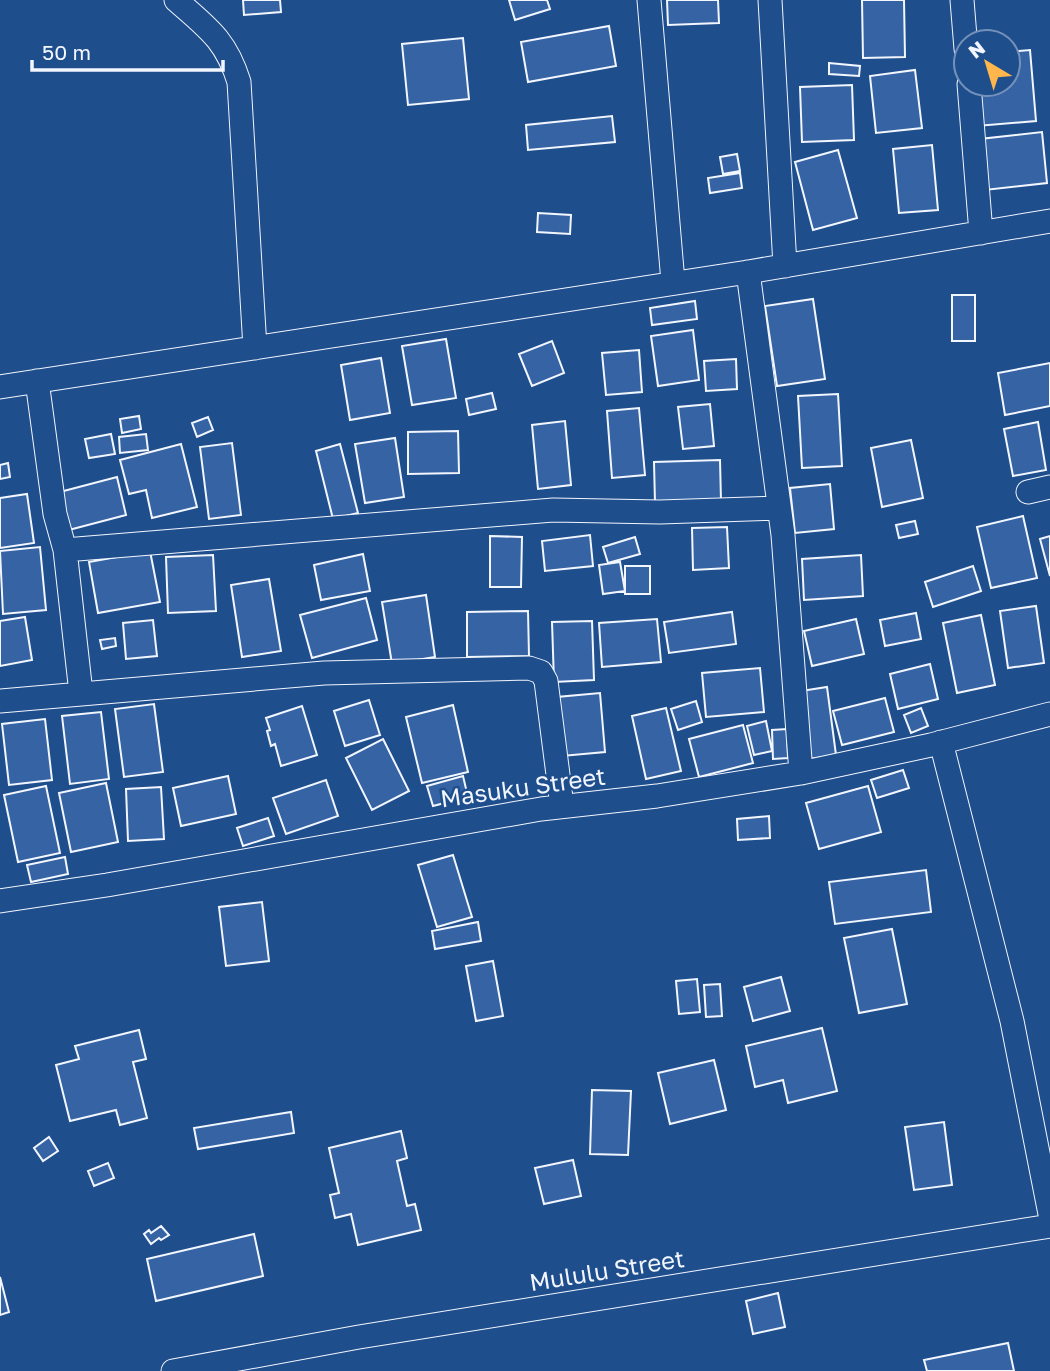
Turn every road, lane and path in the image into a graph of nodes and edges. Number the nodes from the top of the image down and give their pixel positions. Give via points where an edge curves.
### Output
1 (176, 0) edge
2 (649, 0) edge
3 (770, 0) edge
4 (962, 0) edge
5 (964, 28) edge
6 (970, 98) edge
7 (1050, 221) edge
8 (981, 233) junction
9 (785, 266) junction
10 (748, 272) junction
11 (673, 282) junction
12 (256, 348) junction
13 (37, 382) junction
14 (0, 387) edge
15 (779, 508) junction
16 (65, 550) junction
17 (81, 693) junction
18 (0, 701) edge
19 (1050, 714) edge
20 (941, 742) junction
21 (801, 773) junction
22 (562, 806) junction
23 (0, 901) edge
24 (1050, 1214) edge
25 (1050, 1226) edge
26 (173, 1371) edge

1 - 12 street via 215,34 231,58 239,82
2 - 11 street
3 - 9 street
4 - 5 street
6 - 8 street
7 - 8 street
8 - 9 street
9 - 10 street
10 - 11 street
10 - 15 street
11 - 12 street
12 - 13 street
13 - 14 street
13 - 16 street via 55,514
15 - 16 street via 553,510
15 - 21 street
16 - 17 street
17 - 18 street
17 - 22 street via 324,673 529,668 541,672 546,681
19 - 20 street, Masuku Street
20 - 21 street, Masuku Street
20 - 24 street via 1012,1021
21 - 22 street, Masuku Street
22 - 23 street, Masuku Street
25 - 26 street, Mululu Street

